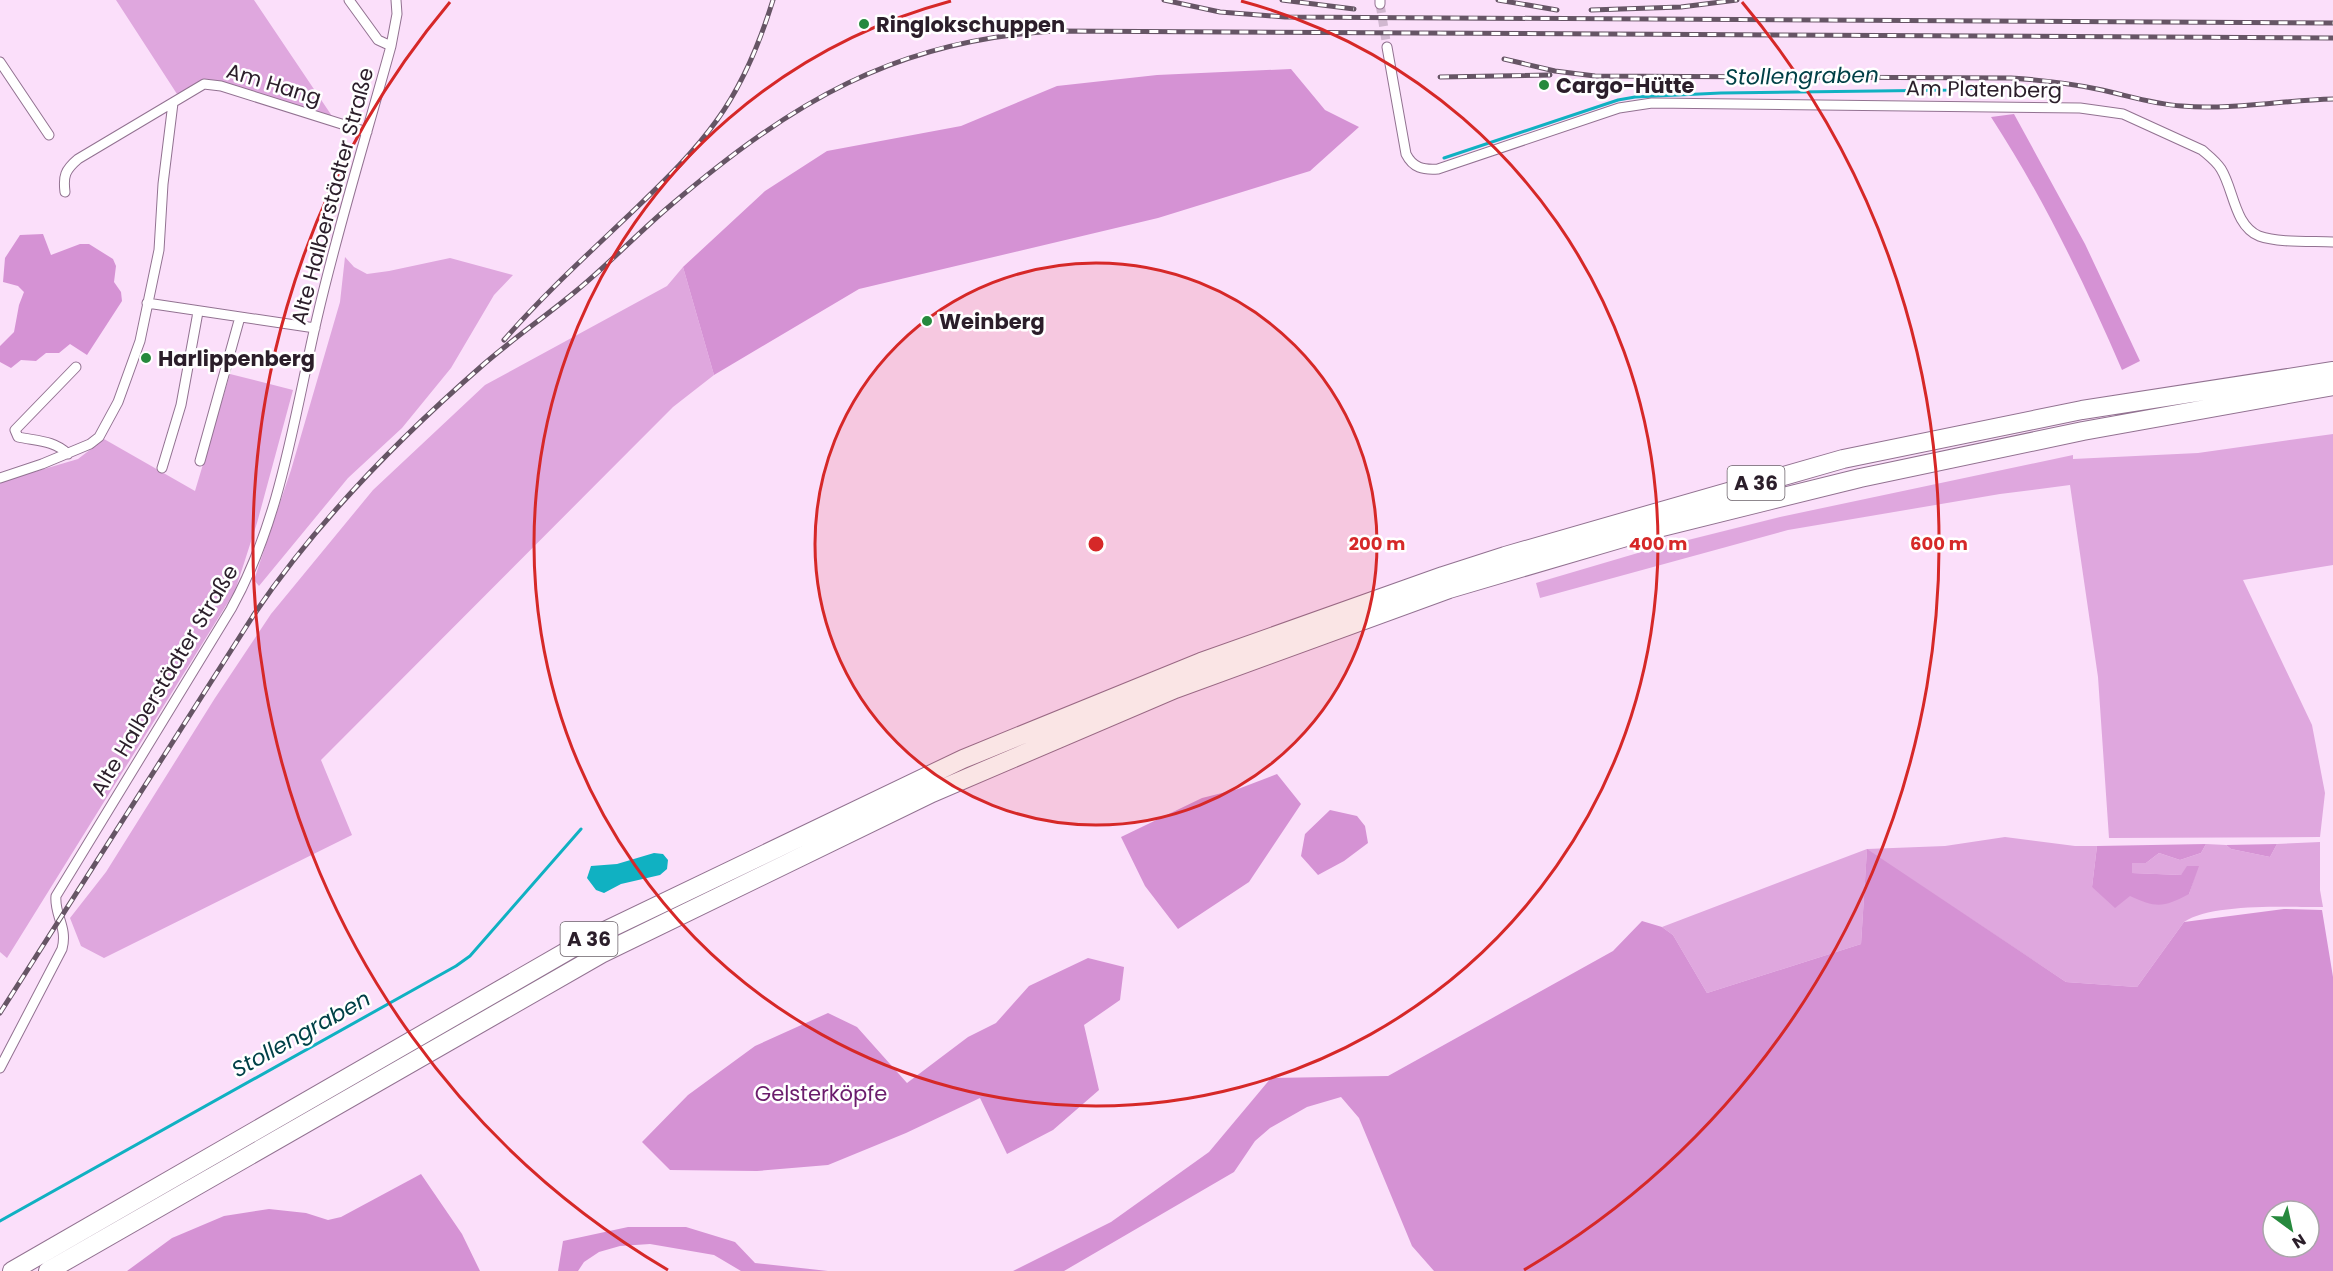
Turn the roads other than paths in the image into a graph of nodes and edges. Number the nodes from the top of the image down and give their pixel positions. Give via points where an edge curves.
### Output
1 (349, 0) edge
2 (396, 0) edge
3 (391, 46) junction
4 (1387, 46) tunnel mouth
5 (0, 62) edge
6 (173, 103) junction
7 (367, 132) junction
8 (49, 135) dead end
9 (65, 192) dead end
10 (2333, 242) edge
11 (147, 303) junction
12 (198, 312) junction
13 (240, 317) junction
14 (315, 328) junction
15 (76, 367) dead end
16 (2333, 370) edge
17 (2333, 386) edge
18 (68, 454) junction
19 (200, 461) dead end
20 (162, 468) dead end
21 (0, 478) edge
22 (0, 1068) edge
23 (12, 1271) edge
24 (48, 1271) edge

1 - 3 street, Alte Halberstädter Straße via 378,40
2 - 3 street, Alte Halberstädter Straße
3 - 7 street, Alte Halberstädter Straße
4 - 10 street, Am Platenberg via 1402,139 1410,162 1418,168 1438,169 1619,108 1652,104 2080,108 2123,114 2202,150 2222,171 2244,223 2252,232 2271,239
5 - 8 street
6 - 7 street, Am Hang via 210,84
6 - 9 street, Am Hang via 70,166 63,179
6 - 11 street via 159,250
7 - 14 street, Alte Halberstädter Straße
11 - 12 street
11 - 18 street via 140,341 118,402 99,437
12 - 13 street
12 - 20 street via 181,405
13 - 14 street
13 - 19 street
14 - 22 street, Alte Halberstädter Straße via 284,467 251,571 56,896 65,933 62,949
15 - 18 street via 15,430 18,437 58,446
16 - 23 highway, A 36 via 2082,410 1843,459 1505,556 1201,662 963,759 590,938
17 - 24 highway, A 36 via 2083,431 1871,476 1650,530 1449,589 1175,689 932,793 602,954
18 - 21 street

